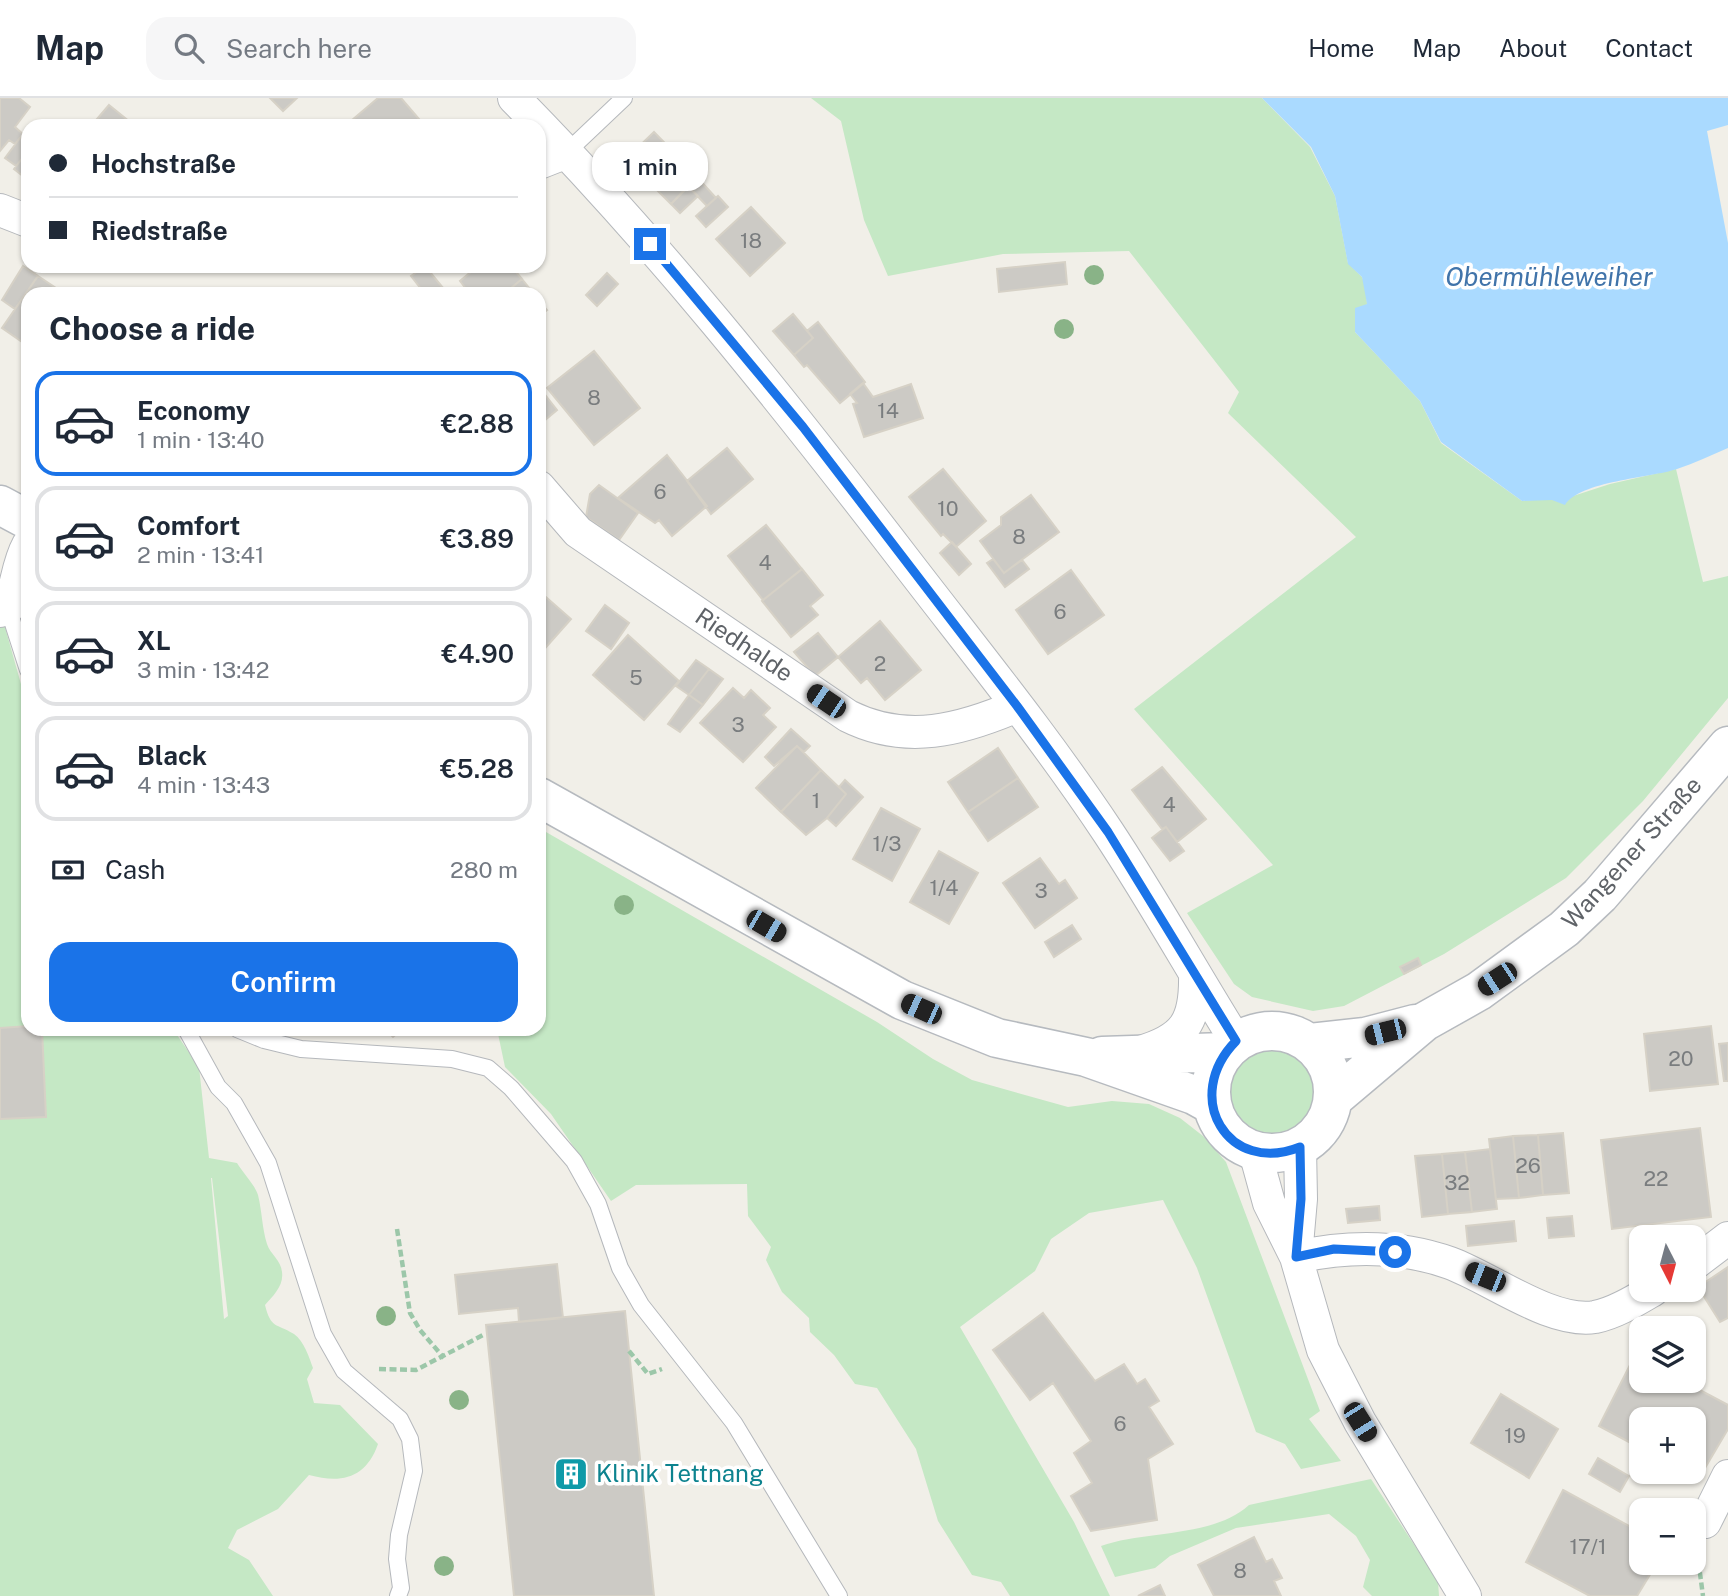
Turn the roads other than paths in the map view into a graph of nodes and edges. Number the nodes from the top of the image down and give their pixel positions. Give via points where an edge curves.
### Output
1 (514, 98) edge
2 (624, 98) edge
3 (528, 119) edge
4 (553, 157) edge
5 (0, 210) edge
6 (21, 218) edge
7 (546, 496) edge
8 (0, 505) edge
9 (21, 516) edge
10 (21, 557) edge
11 (4, 610) edge
12 (21, 652) edge
13 (1017, 706) junction
14 (1728, 746) edge
15 (546, 801) edge
16 (1195, 975) junction
17 (1424, 1022) junction
18 (190, 1036) edge
19 (254, 1036) edge
20 (1310, 1044) junction
21 (1230, 1047) junction
22 (1134, 1054) junction
23 (1086, 1057) junction
24 (1334, 1098) junction
25 (1212, 1105) junction
26 (1300, 1147) junction
27 (1255, 1152) junction
28 (1728, 1238) edge
29 (1706, 1255) edge
30 (1296, 1257) junction
31 (1629, 1300) edge
32 (1728, 1476) edge
33 (1706, 1520) edge
34 (398, 1596) edge
35 (839, 1596) edge
36 (1465, 1596) edge

1 - 3 street
2 - 4 lane
4 - 13 street via 683,281 803,427
5 - 6 street
7 - 13 street, Riedhalde via 578,531 869,726 914,732 962,726
8 - 9 main road
10 - 11 street via 17,588
11 - 12 lane
13 - 16 street via 1108,832
14 - 17 main road, Wangener Straße via 1600,895 1564,929 1479,991
15 - 23 main road via 902,1000 997,1038
16 - 21 street
16 - 22 street via 1194,1009 1180,1033 1162,1046
17 - 20 main road, Wangener Straße via 1365,1037
17 - 24 main road, Wangener Straße
18 - 34 lane via 268,1163 323,1334 344,1371 400,1419 410,1439 414,1471 399,1535
19 - 35 lane via 302,1049 452,1059 488,1068 511,1088 574,1161 598,1204 620,1268 641,1305 734,1423
20 - 21 main road via 1281,1031 1265,1031
20 - 24 main road via 1329,1069
21 - 22 main road
21 - 25 main road via 1212,1076
22 - 23 main road
23 - 25 main road
24 - 26 main road via 1324,1126
25 - 27 main road via 1224,1130
26 - 27 main road
26 - 30 street
27 - 30 street via 1269,1203
28 - 29 street
30 - 31 street via 1334,1249 1414,1254 1485,1277 1558,1313 1591,1317
30 - 36 street via 1323,1350 1360,1422
32 - 33 street

